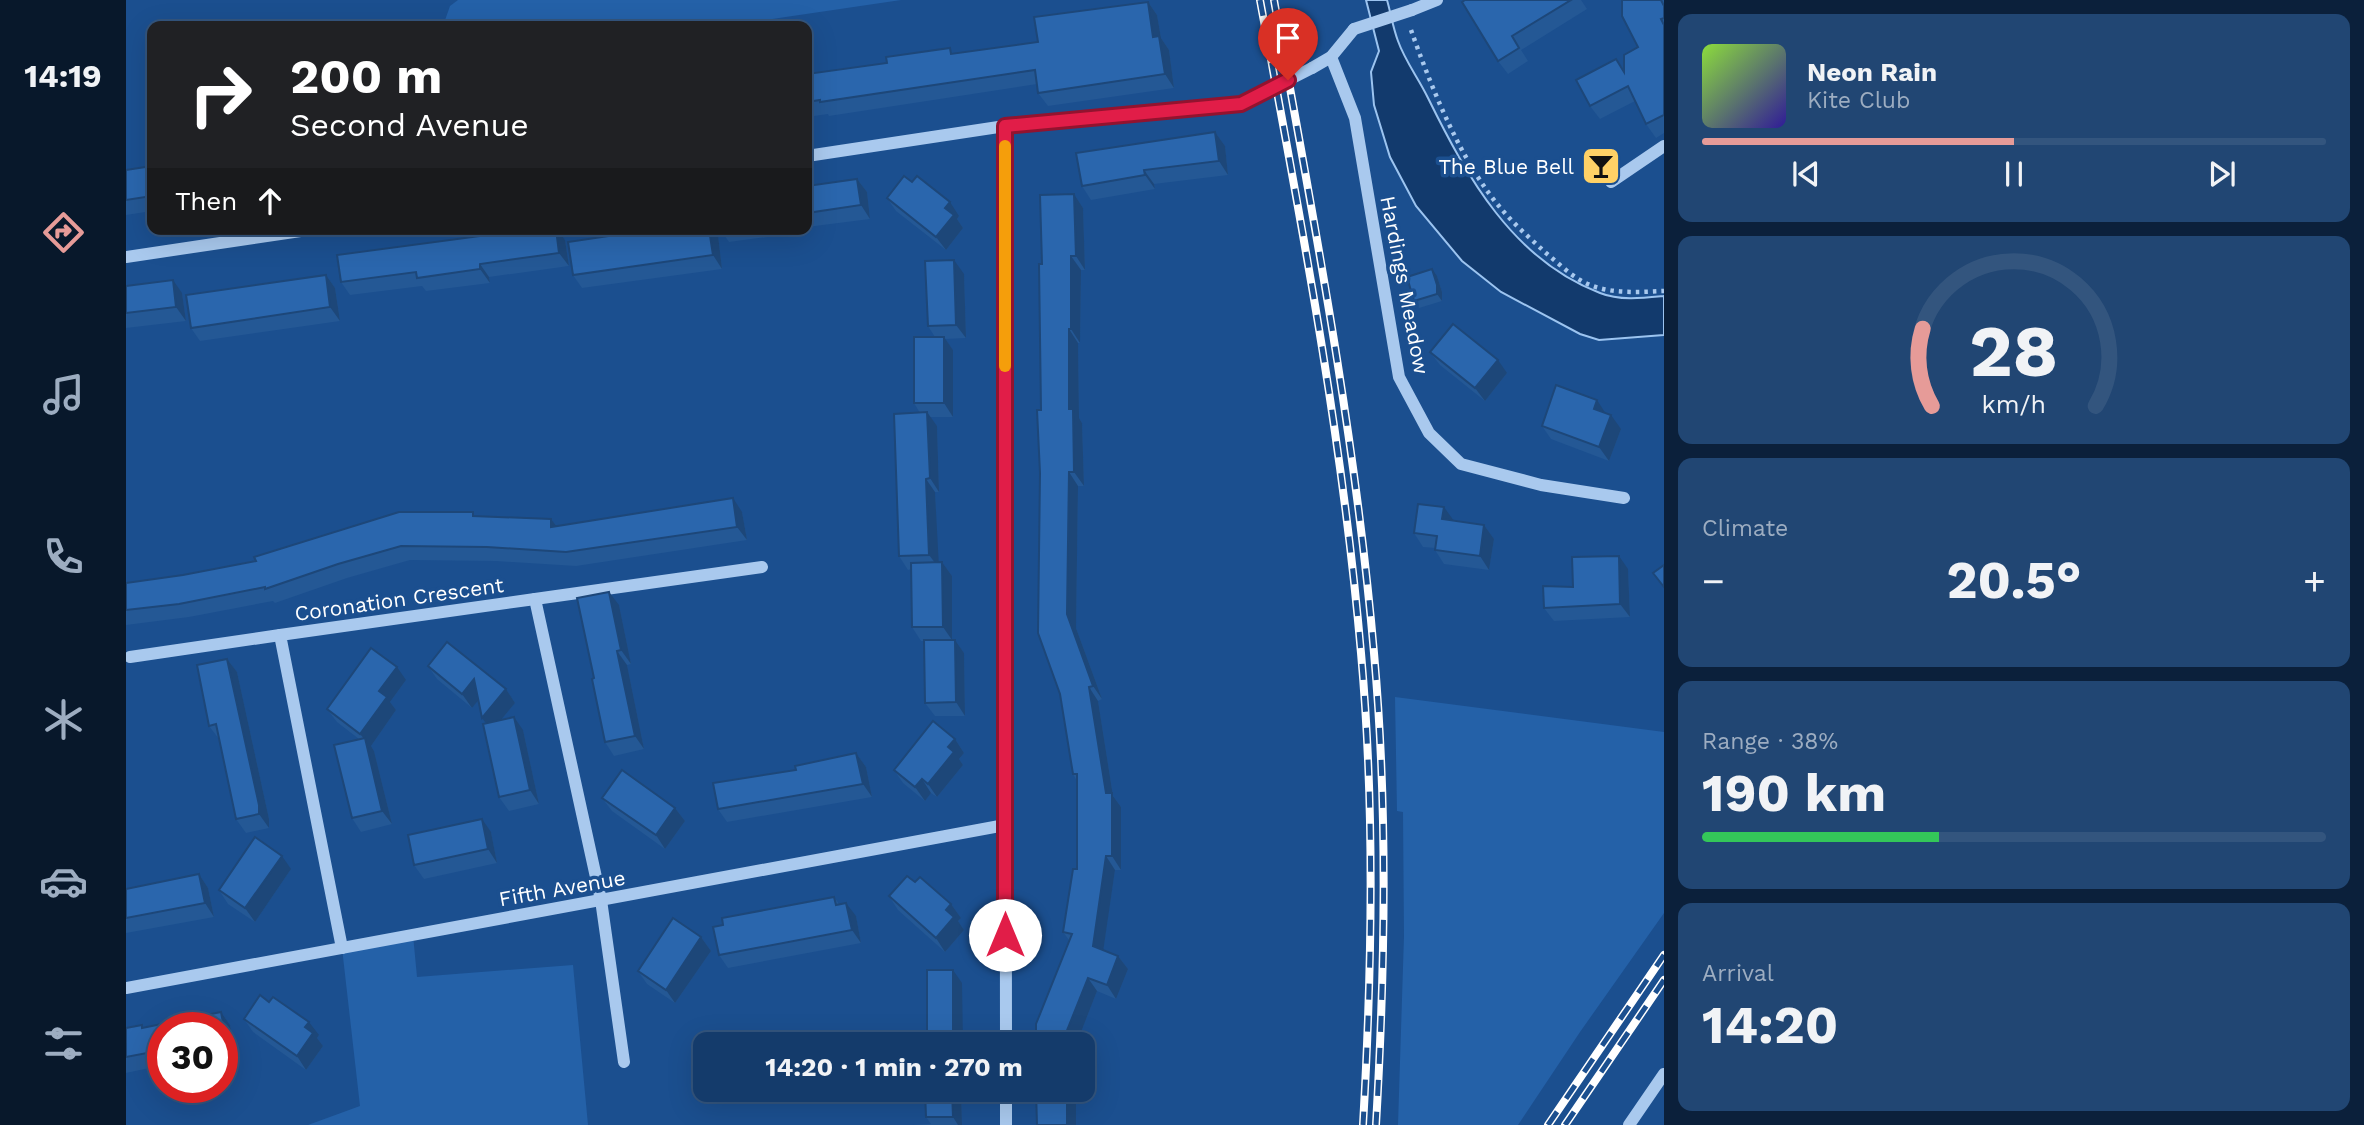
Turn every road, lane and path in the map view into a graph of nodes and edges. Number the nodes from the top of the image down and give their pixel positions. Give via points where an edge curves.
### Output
1 (1437, 0) edge
2 (1410, 16) junction
3 (1331, 57) junction
4 (1005, 126) junction
5 (1664, 146) edge
6 (812, 155) edge
7 (1611, 181) dead end
8 (274, 235) edge
9 (126, 257) edge
10 (1664, 291) edge
11 (1624, 498) dead end
12 (762, 567) dead end
13 (534, 599) junction
14 (280, 635) junction
15 (130, 657) dead end
16 (1005, 825) junction
17 (601, 900) junction
18 (342, 948) junction
19 (126, 988) edge
20 (1006, 1032) edge
21 (624, 1062) dead end
22 (1664, 1074) edge
23 (1006, 1102) edge
24 (1006, 1125) edge
25 (1629, 1125) edge

1 - 2 street
2 - 3 street, bridge via 1354,29
2 - 10 path via 1442,109 1502,211 1580,281 1609,290
3 - 4 street, bridge via 1241,104
3 - 11 street, Hardings Meadow via 1355,118 1399,377 1429,433 1461,464 1541,485
4 - 6 street
4 - 16 street
5 - 7 street
8 - 9 street
12 - 13 street
13 - 14 street, Coronation Crescent
13 - 17 street, Coronation Crescent
14 - 15 street
14 - 18 street, Coronation Crescent
16 - 17 street, Fifth Avenue
16 - 20 street
17 - 18 street, Fifth Avenue
17 - 21 street, Coronation Crescent
18 - 19 street, Fifth Avenue
22 - 25 street
23 - 24 street

